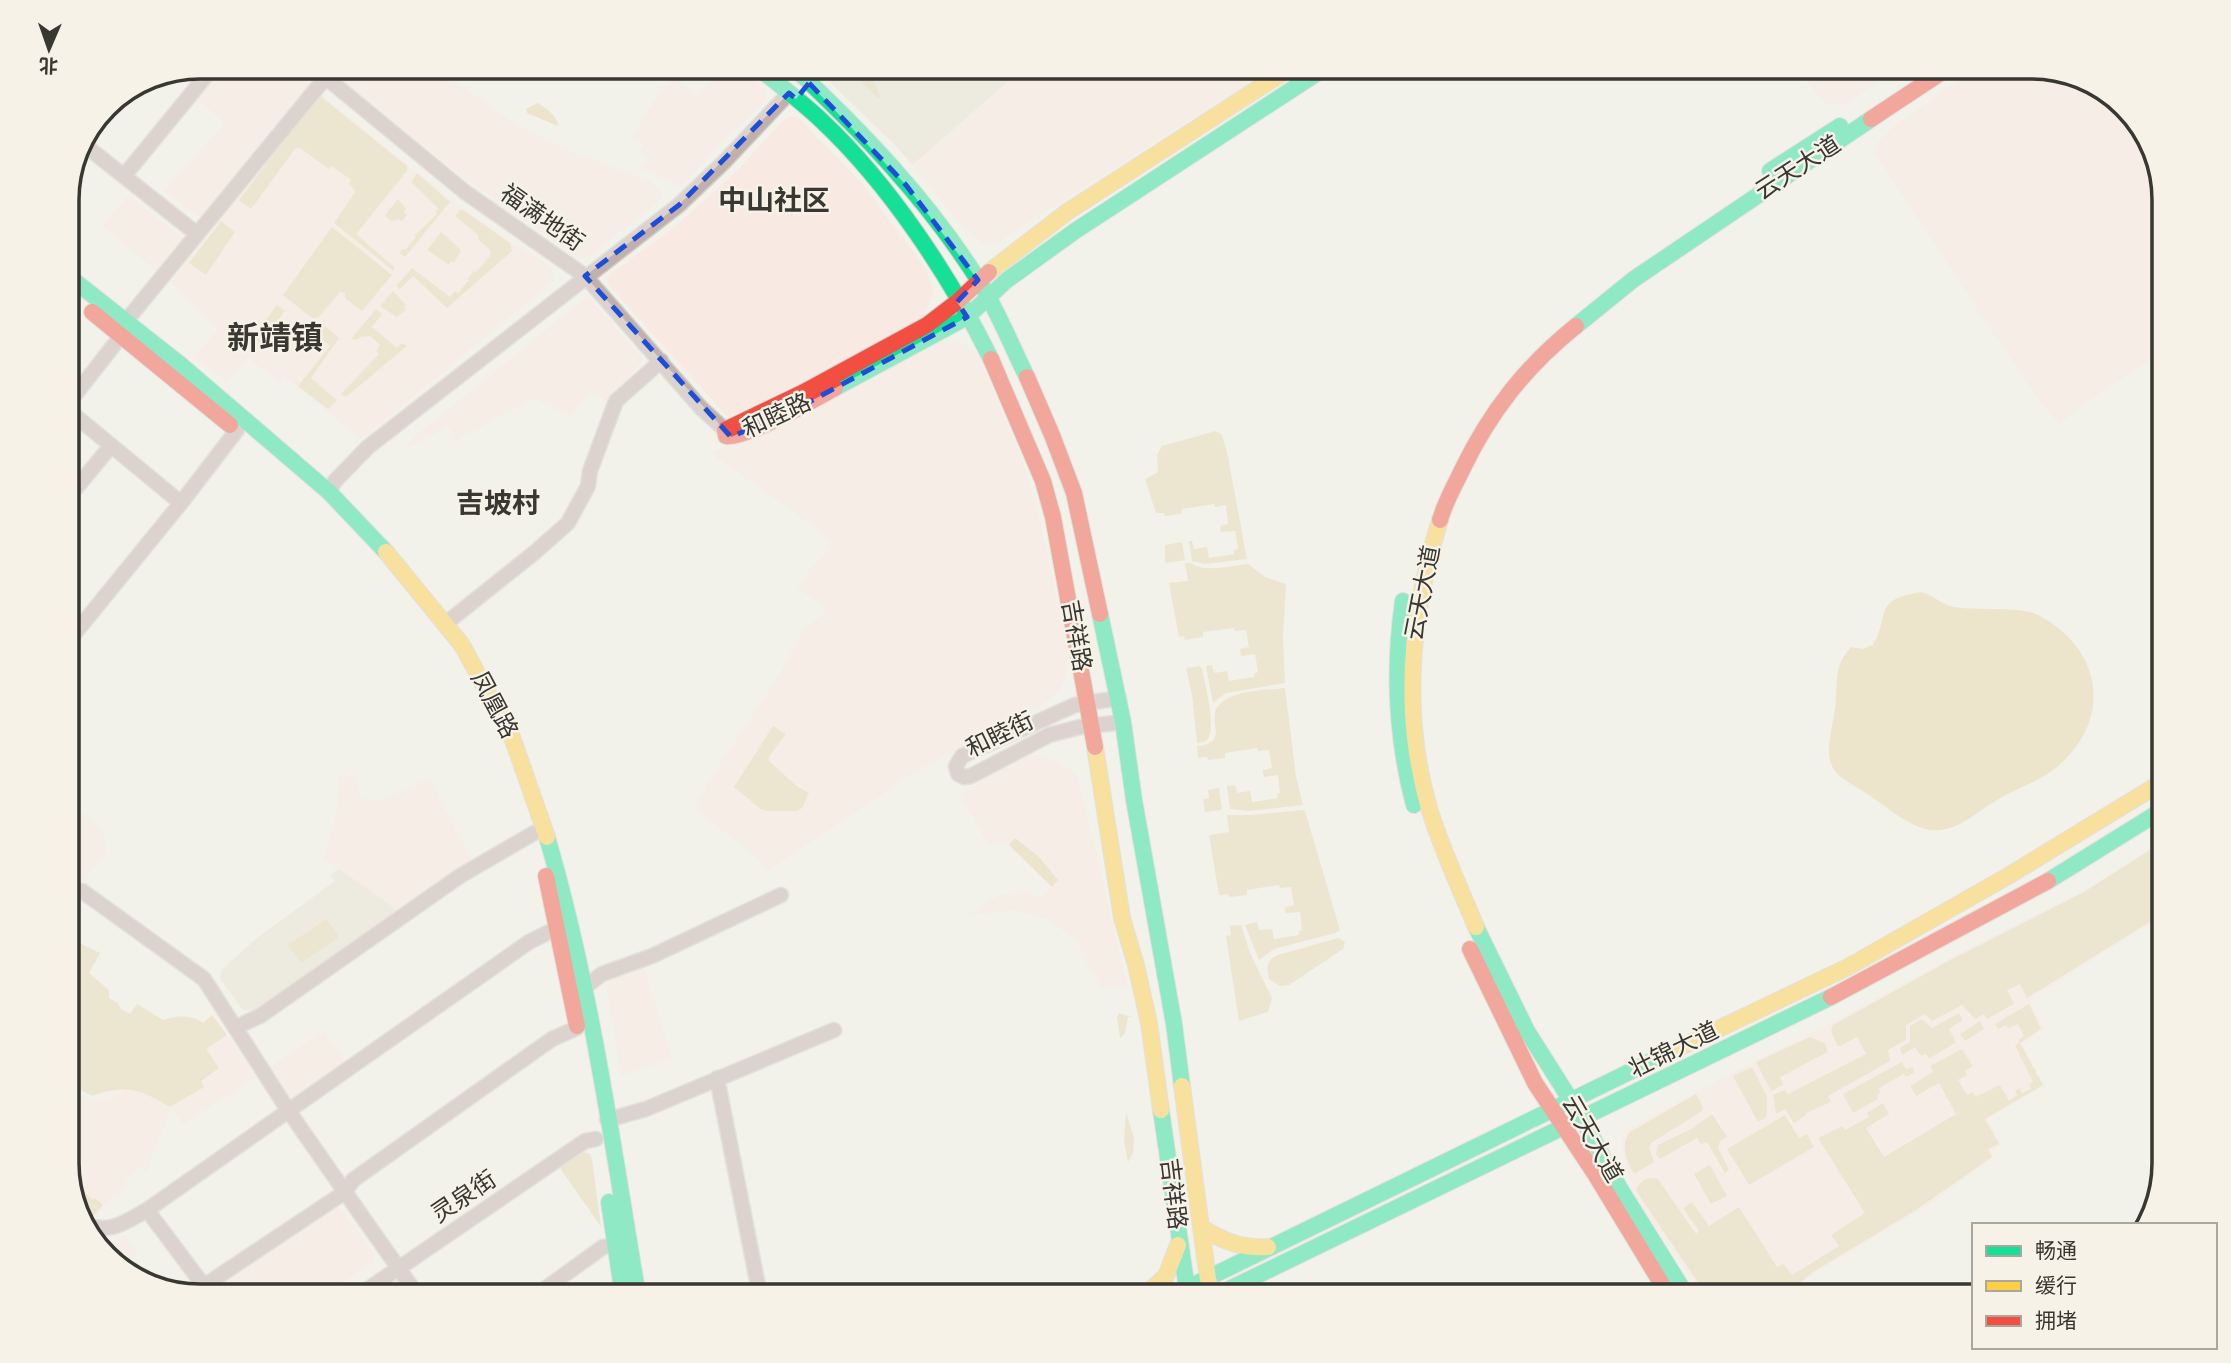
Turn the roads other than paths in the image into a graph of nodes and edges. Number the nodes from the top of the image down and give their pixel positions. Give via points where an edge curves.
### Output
1 (204, 79) edge
2 (324, 79) edge
3 (338, 79) edge
4 (773, 79) edge
5 (805, 79) edge
6 (1273, 79) edge
7 (1308, 79) edge
8 (1906, 79) edge
9 (1932, 79) edge
10 (809, 83) junction
11 (792, 96) junction
12 (90, 149) edge
13 (124, 176) junction
14 (197, 234) junction
15 (585, 276) junction
16 (978, 280) junction
17 (79, 286) edge
18 (987, 296) junction
19 (79, 298) edge
20 (957, 302) junction
21 (967, 317) junction
22 (124, 329) junction
23 (661, 361) junction
24 (79, 391) edge
25 (79, 418) edge
26 (237, 430) junction
27 (725, 430) junction
28 (110, 447) junction
29 (79, 484) edge
30 (329, 492) junction
31 (181, 503) junction
32 (1411, 568) dead end
33 (1406, 587) dead end
34 (444, 624) junction
35 (79, 628) edge
36 (1119, 698) junction
37 (1087, 701) junction
38 (1123, 722) junction
39 (1090, 727) junction
40 (2152, 788) edge
41 (2152, 816) edge
42 (1139, 822) junction
43 (1107, 827) junction
44 (534, 833) junction
45 (82, 891) dead end
46 (781, 895) dead end
47 (557, 928) junction
48 (585, 987) junction
49 (236, 1027) junction
50 (577, 1028) junction
51 (834, 1030) dead end
52 (582, 1063) dead end
53 (716, 1078) junction
54 (1571, 1100) junction
55 (590, 1106) dead end
56 (1552, 1109) junction
57 (288, 1110) junction
58 (1582, 1118) junction
59 (607, 1120) junction
60 (1563, 1127) junction
61 (596, 1139) junction
62 (345, 1192) junction
63 (147, 1210) junction
64 (1202, 1228) junction
65 (98, 1229) edge
66 (1179, 1238) junction
67 (614, 1245) junction
68 (1275, 1246) junction
69 (1288, 1261) junction
70 (398, 1270) junction
71 (1208, 1279) junction
72 (197, 1284) edge
73 (214, 1284) edge
74 (377, 1284) edge
75 (408, 1284) edge
76 (553, 1284) edge
77 (621, 1284) edge
78 (636, 1284) edge
79 (757, 1284) edge
80 (1158, 1284) edge
81 (1181, 1284) edge
82 (1199, 1284) edge
83 (1210, 1284) edge
84 (1241, 1284) edge
85 (1267, 1284) edge
86 (1661, 1284) edge
87 (1680, 1284) edge

1 - 13 street
2 - 14 street
3 - 15 street, 福满地街 via 465,192
4 - 11 main road, 吉祥路
5 - 10 main road, 吉祥路
6 - 16 main road, 和睦路 via 1067,212
7 - 18 main road, 和睦路 via 1075,231
8 - 32 main road, 云天大道 via 1600,289 1533,347 1468,429 1424,522
9 - 54 main road, 云天大道 via 1634,279 1564,335 1521,377 1487,422 1439,519 1413,641 1412,709 1423,787 1481,940 1527,1031
10 - 11 main road
10 - 16 main road, 吉祥路 via 870,144
11 - 15 street via 679,205
11 - 20 main road, 吉祥路 via 831,130 889,196
12 - 13 street
13 - 14 street
14 - 22 street
15 - 23 street, 福满地街
15 - 30 street via 368,447
16 - 18 main road, 吉祥路
16 - 20 main road, 和睦路
17 - 22 main road, 凤凰路
18 - 21 main road, 和睦路
18 - 36 main road, 吉祥路 via 1059,449 1074,493
19 - 22 main road, 凤凰路
20 - 21 main road, 吉祥路
20 - 27 main road, 和睦路 via 927,325
21 - 27 main road, 和睦路 via 749,432 731,437
21 - 37 main road, 吉祥路 via 1005,388 1043,481
22 - 24 street
22 - 26 main road, 凤凰路
22 - 30 main road, 凤凰路
23 - 27 street, 福满地街
23 - 34 street via 616,401 588,486 568,523
25 - 28 street
26 - 31 street
26 - 44 main road, 凤凰路 via 306,485 369,545 404,589 480,698 514,772
28 - 29 street
28 - 31 street
30 - 34 main road, 凤凰路 via 381,546
31 - 35 street
33 - 56 main road, 云天大道 via 1397,650 1397,702 1411,795 1477,966
34 - 48 main road, 凤凰路 via 462,645 512,737 567,905
36 - 37 street, 和睦街
36 - 38 main road, 吉祥路
37 - 39 main road, 吉祥路
37 - 39 street, 和睦街 via 962,756 956,766 958,774 971,776 1049,735
38 - 39 street, 和睦街
38 - 42 main road, 吉祥路
39 - 43 main road, 吉祥路
40 - 54 main road, 壮锦大道 via 1848,967
41 - 58 main road, 壮锦大道 via 2033,890 1854,986
42 - 43 main road
42 - 64 main road, 吉祥路 via 1174,1024
43 - 66 main road, 吉祥路 via 1122,918 1149,1023
44 - 47 main road, 凤凰路
44 - 49 street via 460,876 260,1016
45 - 49 street via 204,979
46 - 48 street via 652,956 602,974
47 - 50 main road, 凤凰路
47 - 57 street via 529,942
48 - 59 main road, 凤凰路
49 - 57 street
50 - 52 main road, 凤凰路
50 - 62 street via 552,1039 353,1180
51 - 53 street
53 - 59 street via 646,1109
53 - 79 street
54 - 56 main road, 壮锦大道
54 - 58 main road, 云天大道
55 - 61 main road
56 - 60 main road, 云天大道
56 - 68 main road, 壮锦大道
57 - 62 street
57 - 63 street
58 - 60 main road, 壮锦大道
58 - 87 main road, 云天大道
59 - 78 main road, 凤凰路
60 - 69 main road, 壮锦大道
60 - 86 main road, 云天大道
61 - 67 main road
61 - 70 street, 灵泉街 via 585,1141
62 - 70 street
62 - 73 street
63 - 65 street via 116,1227
63 - 72 street
64 - 68 main road via 1243,1248
64 - 71 main road, 吉祥路
66 - 80 main road via 1166,1276
66 - 81 main road, 吉祥路
67 - 76 street via 603,1247
67 - 77 main road
68 - 71 main road, 壮锦大道
69 - 84 main road, 壮锦大道
69 - 85 main road
70 - 74 street, 灵泉街
70 - 75 street
71 - 82 main road, 壮锦大道
71 - 83 main road, 吉祥路

